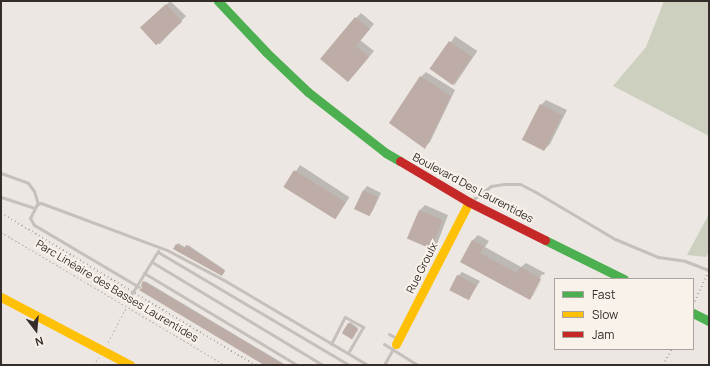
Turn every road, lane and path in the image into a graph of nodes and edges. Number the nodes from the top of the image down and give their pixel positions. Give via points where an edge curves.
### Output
1 (218, 1) edge
2 (1, 173) edge
3 (1, 197) edge
4 (469, 202) junction
5 (38, 204) junction
6 (34, 208) junction
7 (1, 232) edge
8 (160, 247) junction
9 (158, 252) junction
10 (152, 262) junction
11 (709, 270) edge
12 (144, 273) junction
13 (622, 278) edge
14 (138, 286) junction
15 (131, 295) dead end
16 (1, 297) edge
17 (128, 307) junction
18 (694, 314) edge
19 (706, 320) edge
20 (389, 334) dead end
21 (331, 344) junction
22 (384, 344) dead end
23 (396, 344) junction
24 (105, 348) junction
25 (348, 354) junction
26 (94, 365) edge
27 (130, 365) edge
28 (225, 365) edge
29 (297, 365) edge
30 (323, 365) edge
31 (350, 365) edge
32 (368, 365) edge
33 (384, 365) edge
34 (418, 365) edge

1 - 4 main road, Boulevard Des Laurentides via 283,69 338,116 406,166
2 - 5 lane via 28,183
3 - 6 lane
4 - 11 lane via 491,186 520,184 615,239 658,257 685,261
4 - 13 main road, Boulevard Des Laurentides
4 - 23 main road, Rue Groulx
5 - 6 lane
5 - 8 lane
6 - 14 lane via 30,218 34,225
7 - 17 path, Parc Linéaire des Basses Laurentides
8 - 9 lane
8 - 21 lane via 224,280
9 - 10 lane
9 - 31 lane
10 - 12 lane
10 - 30 lane
12 - 14 lane
12 - 29 lane
14 - 15 lane
16 - 24 main road
17 - 24 path
17 - 28 path, Parc Linéaire des Basses Laurentides
18 - 19 main road
20 - 23 lane
21 - 25 lane
21 - 25 lane via 345,317 363,327
22 - 23 lane
23 - 33 lane
23 - 34 lane
24 - 26 path
24 - 27 main road
25 - 32 lane

